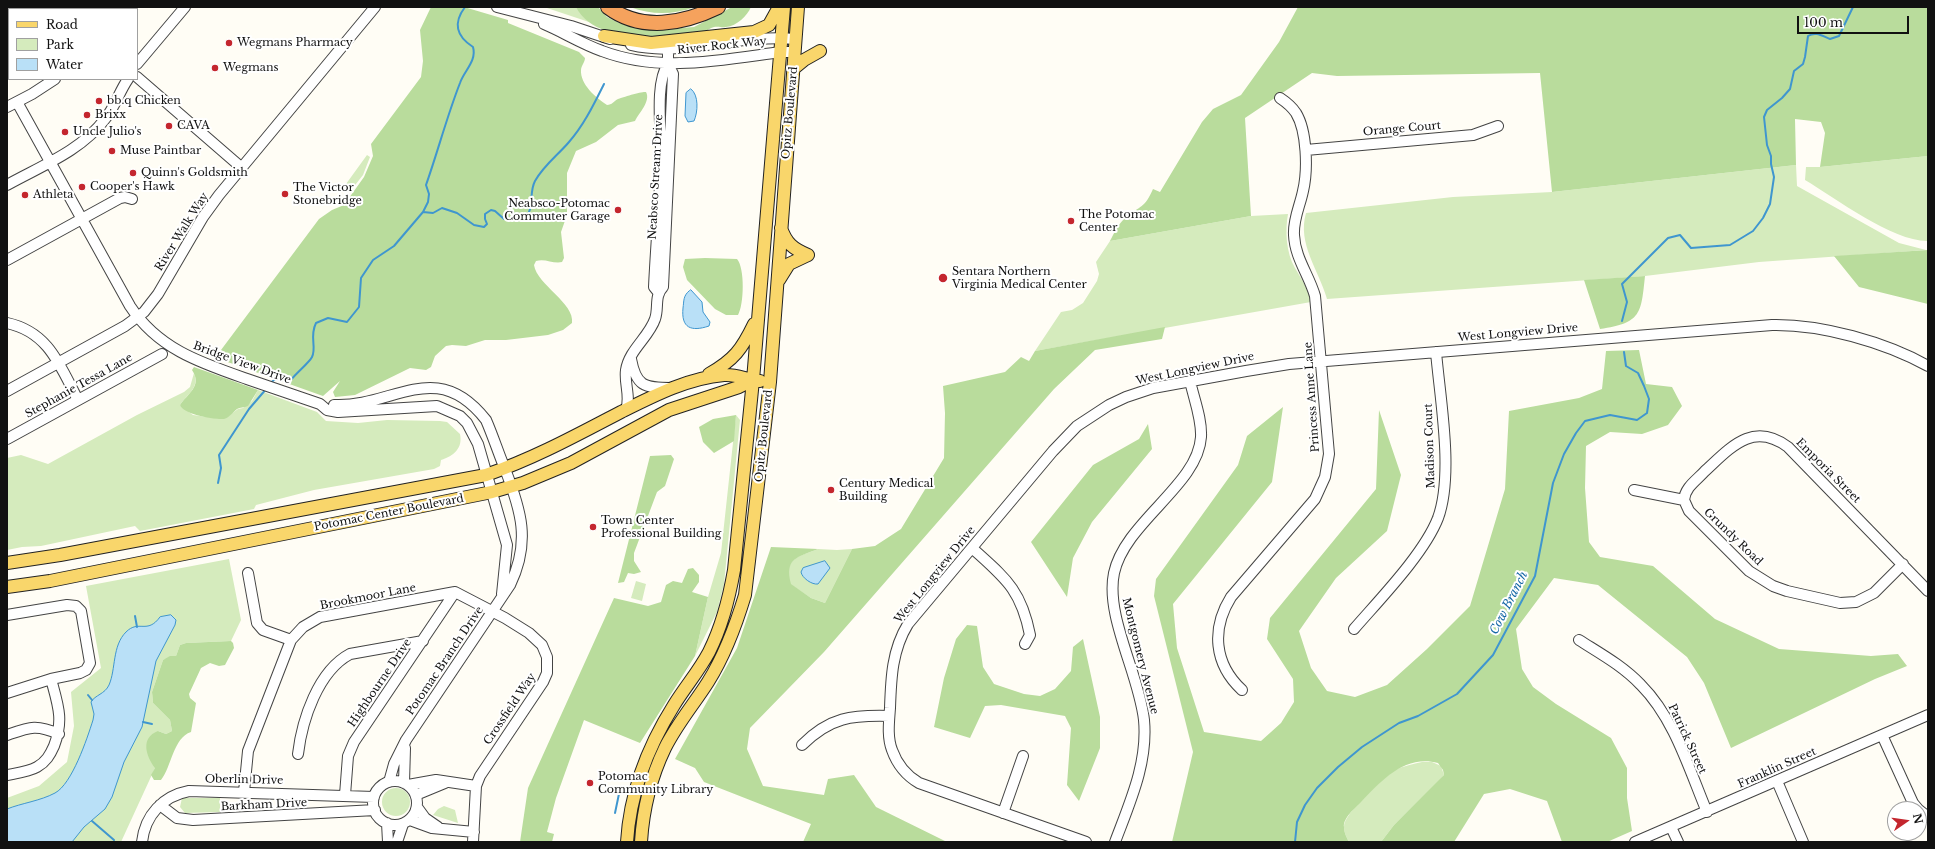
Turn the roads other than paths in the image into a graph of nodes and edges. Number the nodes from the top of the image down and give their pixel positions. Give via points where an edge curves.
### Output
1 (184, 7) edge
2 (375, 7) edge
3 (497, 7) edge
4 (608, 7) edge
5 (718, 7) edge
6 (779, 7) edge
7 (784, 7) edge
8 (798, 7) edge
9 (518, 14) junction
10 (604, 36) junction
11 (782, 38) junction
12 (796, 39) junction
13 (668, 49) junction
14 (820, 51) dead end
15 (780, 52) junction
16 (795, 52) junction
17 (138, 63) edge
18 (668, 64) junction
19 (793, 69) junction
20 (138, 78) edge
21 (52, 80) edge
22 (128, 80) edge
23 (1280, 98) dead end
24 (17, 102) junction
25 (7, 107) edge
26 (1498, 126) dead end
27 (1306, 150) junction
28 (50, 162) junction
29 (242, 168) junction
30 (7, 185) edge
31 (132, 199) dead end
32 (82, 219) junction
33 (780, 226) junction
34 (7, 260) edge
35 (776, 289) junction
36 (138, 316) junction
37 (757, 317) junction
38 (7, 323) edge
39 (1436, 352) junction
40 (162, 354) dead end
41 (630, 359) junction
42 (1322, 361) junction
43 (58, 363) junction
44 (1928, 366) edge
45 (698, 380) junction
46 (753, 380) junction
47 (1190, 381) junction
48 (770, 382) junction
49 (674, 388) junction
50 (7, 391) edge
51 (78, 400) junction
52 (320, 404) junction
53 (626, 410) junction
54 (7, 439) edge
55 (505, 469) junction
56 (486, 475) junction
57 (512, 486) junction
58 (1634, 490) dead end
59 (492, 492) junction
60 (1684, 500) junction
61 (972, 548) junction
62 (7, 563) edge
63 (1902, 564) junction
64 (248, 573) dead end
65 (7, 587) edge
66 (1928, 590) edge
67 (456, 592) junction
68 (502, 594) junction
69 (493, 611) junction
70 (7, 615) edge
71 (1354, 629) dead end
72 (291, 640) junction
73 (1579, 640) dead end
74 (423, 641) junction
75 (1025, 644) dead end
76 (51, 679) junction
77 (1242, 690) dead end
78 (7, 693) edge
79 (1928, 715) edge
80 (890, 716) junction
81 (59, 734) junction
82 (7, 735) edge
83 (1882, 735) junction
84 (406, 740) junction
85 (802, 745) dead end
86 (298, 754) dead end
87 (1024, 756) dead end
88 (7, 775) edge
89 (1777, 781) junction
90 (388, 782) junction
91 (447, 783) junction
92 (406, 784) junction
93 (476, 786) junction
94 (244, 792) junction
95 (345, 795) junction
96 (416, 795) junction
97 (374, 797) junction
98 (1912, 801) edge
99 (160, 805) junction
100 (417, 807) junction
101 (375, 810) junction
102 (1707, 812) junction
103 (1003, 813) junction
104 (406, 822) junction
105 (387, 823) junction
106 (1671, 827) junction
107 (440, 828) junction
108 (473, 837) edge
109 (142, 842) edge
110 (388, 842) edge
111 (397, 842) edge
112 (626, 842) edge
113 (641, 842) edge
114 (1086, 842) edge
115 (1115, 842) edge
116 (1635, 842) edge
117 (1678, 842) edge
118 (1803, 842) edge

1 - 17 street
2 - 29 street, River Walk Way
3 - 9 street, River Rock Way
4 - 5 highway via 624,17 655,23 685,20
6 - 10 main road via 769,25 754,32 651,43
7 - 11 main road, Opitz Boulevard
8 - 12 main road, Opitz Boulevard
9 - 10 street, River Rock Way
9 - 18 street, River Rock Way via 602,51 628,59
10 - 13 street, River Rock Way via 646,49
11 - 12 street, River Rock Way
11 - 13 street, River Rock Way
11 - 15 main road, Opitz Boulevard
12 - 16 main road, Opitz Boulevard
13 - 18 street, Neabsco Stream Drive
14 - 19 main road
15 - 16 street, River Rock Way
15 - 18 street, River Rock Way via 688,64
15 - 37 main road, Opitz Boulevard
16 - 19 main road, Opitz Boulevard
18 - 41 street, Neabsco Stream Drive via 662,73 661,160 654,287 658,292 655,321
19 - 33 main road, Opitz Boulevard
20 - 29 street
21 - 24 street
22 - 28 street via 118,100 92,134
23 - 27 street, Princess Anne Lane via 1295,112
24 - 25 street
24 - 28 street, Bridge View Drive
26 - 27 street, Orange Court via 1473,135
27 - 42 street, Princess Anne Lane via 1304,190 1296,213 1294,235 1298,255 1315,296
28 - 30 street
28 - 32 street, Bridge View Drive
29 - 36 street, River Walk Way via 203,217 158,294 148,308
31 - 32 street via 120,198
32 - 34 street
32 - 36 street, Bridge View Drive
33 - 35 main road, Opitz Boulevard
33 - 35 main road via 790,246 808,255 785,268
35 - 48 main road, Opitz Boulevard
36 - 43 street, River Walk Way via 125,326
36 - 52 street, Bridge View Drive via 174,349 199,362
37 - 45 main road via 744,345 736,355 725,365
37 - 46 main road, Opitz Boulevard
38 - 43 street via 24,328 37,336
39 - 42 street, West Longview Drive
39 - 44 street, West Longview Drive via 1782,324 1884,345
39 - 71 street, Madison Court via 1446,476 1442,505 1425,542
40 - 51 street, Stephanie Tessa Lane
41 - 49 street via 635,375 644,385 652,388
41 - 53 street, Neabsco Stream Drive via 626,370 629,395
42 - 47 street, West Longview Drive via 1267,367
42 - 77 street, Princess Anne Lane via 1328,466 1320,489 1315,499 1231,597 1219,624 1220,658 1228,675
43 - 50 street, River Walk Way
43 - 51 street
45 - 46 main road, Potomac Center Boulevard via 741,375
45 - 49 main road, Potomac Center Boulevard
46 - 48 main road, Potomac Center Boulevard
46 - 57 main road, Potomac Center Boulevard via 669,410 571,463
46 - 112 main road, Opitz Boulevard via 734,570 724,613 708,652 649,750 635,789
47 - 61 street, West Longview Drive via 1153,388 1126,397 1077,426
47 - 115 street, Montgomery Avenue via 1201,430 1198,453 1186,474 1124,547 1113,580 1114,606 1141,704 1145,735 1137,781
48 - 113 main road, Opitz Boulevard via 748,575 739,614 721,660 675,730 659,764 646,807
49 - 53 main road, Potomac Center Boulevard
51 - 54 street, Stephanie Tessa Lane
52 - 55 street via 345,405 412,389 442,389 464,399 482,415 492,432
52 - 56 street, Bridge View Drive via 327,410 338,412 427,405 444,407 467,423 478,444
53 - 55 main road, Potomac Center Boulevard
55 - 56 main road, Potomac Center Boulevard
55 - 57 street
56 - 59 street, Bridge View Drive
56 - 62 main road, Potomac Center Boulevard
57 - 59 main road, Potomac Center Boulevard
57 - 68 street, Potomac Branch Drive via 522,522 521,551 519,567
58 - 60 street
59 - 65 main road, Potomac Center Boulevard via 50,581
59 - 68 street, Potomac Branch Drive via 507,545
60 - 63 street, Grundy Road via 1689,511 1749,571 1773,586 1787,591 1840,603 1856,602 1874,593
60 - 63 street, Emporia Street via 1688,489 1734,445 1756,436 1773,438 1788,448
61 - 75 street via 1007,579 1017,595 1026,613 1030,635
61 - 80 street, West Longview Drive via 908,624 900,639 892,674
63 - 66 street, Emporia Street
64 - 72 street via 257,623 263,630
67 - 69 street
67 - 72 street, Brookmoor Lane via 320,617 303,627
67 - 74 street, Highbourne Drive
68 - 69 street, Potomac Branch Drive
69 - 84 street, Potomac Branch Drive
69 - 93 street, Crossfield Way via 542,645 547,657 547,673
70 - 76 street via 67,605 76,606 81,611 90,663 86,670 80,673
72 - 94 street, Brookmoor Lane via 248,751
73 - 102 street, Patrick Street via 1616,663 1651,695 1672,730
74 - 86 street via 350,654 339,660 327,672 318,689 301,732
74 - 95 street, Highbourne Drive via 354,742 348,756
76 - 78 street
76 - 81 street via 60,713
79 - 83 street, Franklin Street
80 - 85 street via 840,719 820,729
80 - 103 street, West Longview Drive via 889,735 892,751 908,775 919,783
81 - 82 street via 40,727
81 - 88 street via 45,761 32,769
83 - 89 street, Franklin Street
83 - 98 street
84 - 90 street, Potomac Branch Drive
84 - 92 street
87 - 103 street
89 - 102 street, Franklin Street
89 - 118 street
90 - 92 street
90 - 97 street
91 - 92 street via 427,780
91 - 93 street
91 - 96 street
92 - 96 street
93 - 108 street, Crossfield Way
94 - 95 street, Oberlin Drive
94 - 99 street, Oberlin Drive via 189,791 172,796
95 - 97 street, Oberlin Drive
96 - 100 street
97 - 101 street
99 - 101 street, Barkham Drive via 177,818 188,820
99 - 109 street, Oberlin Drive via 146,825
100 - 104 street
100 - 107 street via 425,818
101 - 105 street
102 - 106 street, Franklin Street
103 - 114 street, West Longview Drive
104 - 105 street via 395,825
104 - 107 street
104 - 111 street
105 - 110 street
106 - 116 street, Franklin Street
106 - 117 street
107 - 108 street

